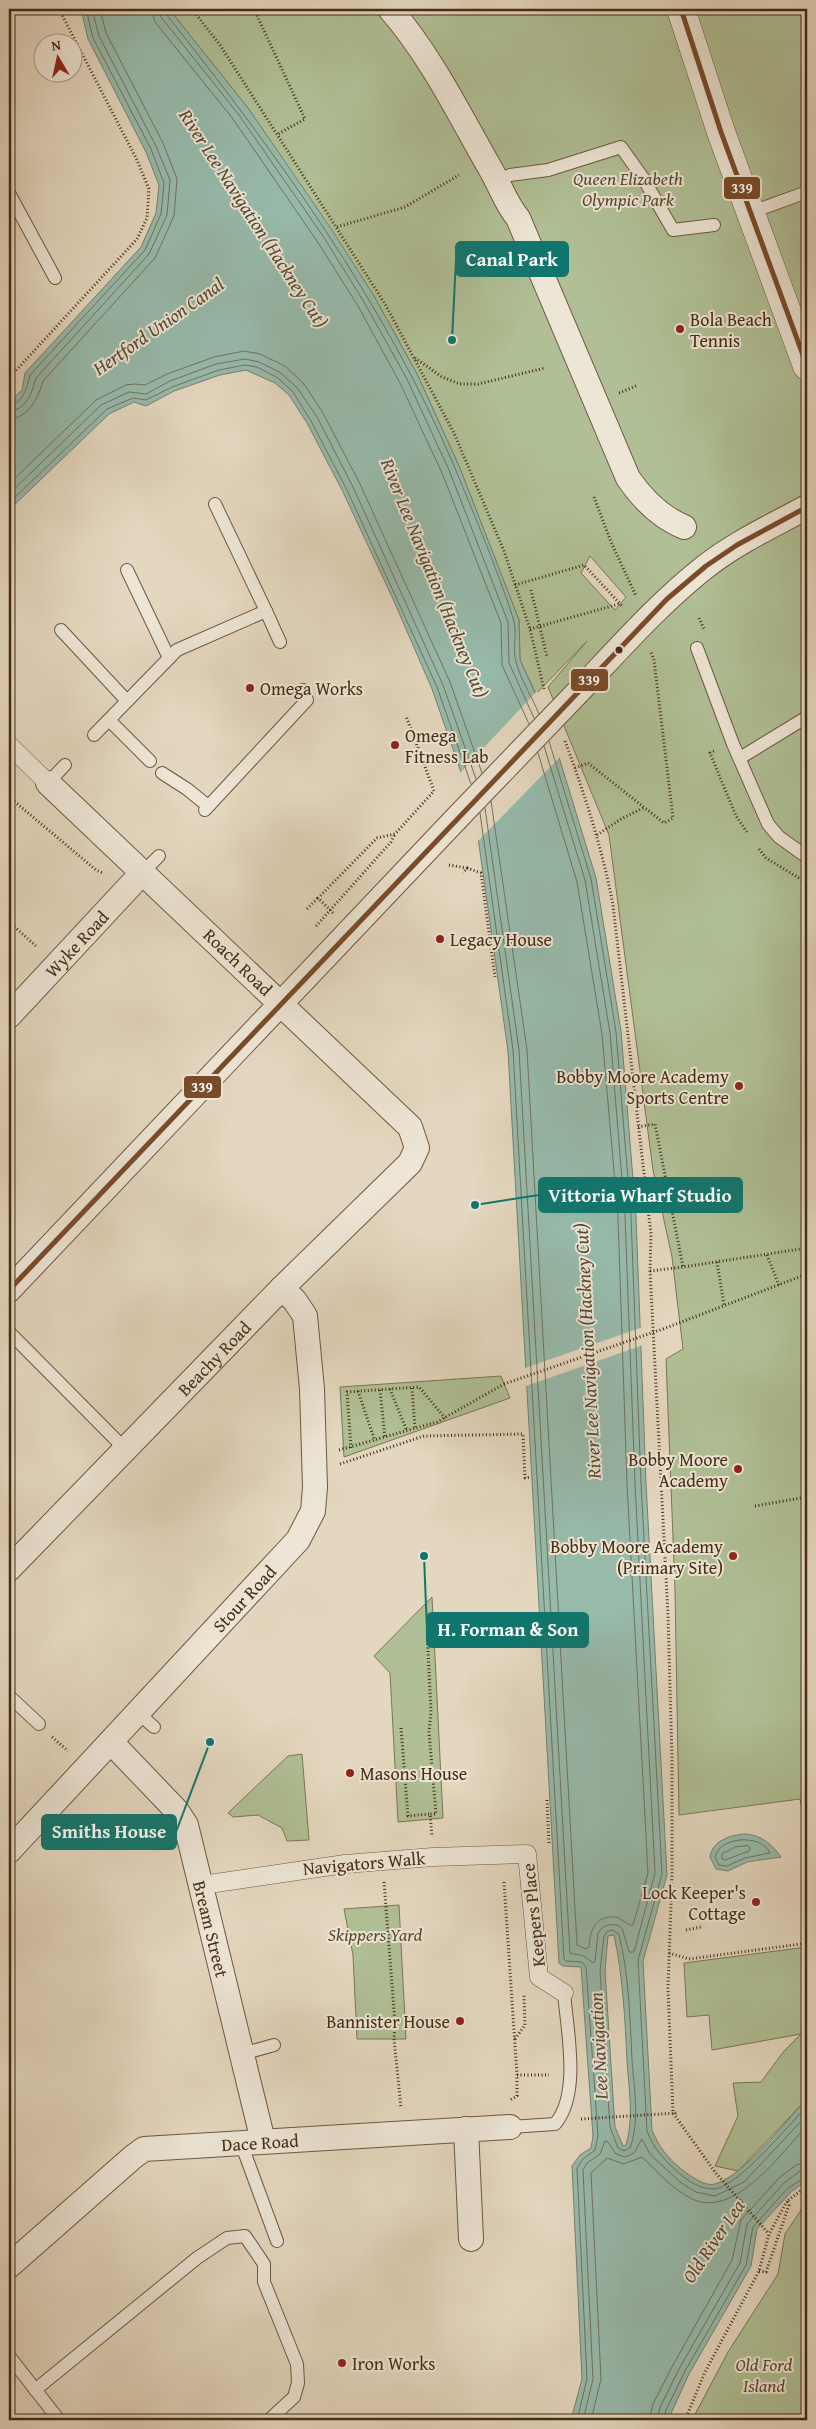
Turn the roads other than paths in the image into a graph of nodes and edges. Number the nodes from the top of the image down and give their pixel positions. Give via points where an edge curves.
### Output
1 (390, 9) edge
2 (681, 9) edge
3 (498, 181) junction
4 (807, 192) edge
5 (9, 193) edge
6 (752, 212) junction
7 (714, 225) dead end
8 (55, 278) dead end
9 (807, 366) edge
10 (215, 504) dead end
11 (807, 507) edge
12 (684, 527) dead end
13 (127, 570) dead end
14 (266, 611) junction
15 (60, 630) dead end
16 (280, 642) dead end
17 (697, 648) dead end
18 (169, 658) junction
19 (303, 690) dead end
20 (127, 701) junction
21 (807, 716) edge
22 (109, 720) junction
23 (94, 735) dead end
24 (9, 745) edge
25 (740, 758) junction
26 (150, 761) dead end
27 (65, 765) dead end
28 (162, 773) dead end
29 (48, 783) junction
30 (807, 857) edge
31 (151, 864) junction
32 (282, 1004) junction
33 (9, 1016) edge
34 (417, 1148) joint
35 (282, 1288) junction
36 (9, 1290) edge
37 (9, 1332) edge
38 (125, 1450) junction
39 (9, 1569) edge
40 (9, 1696) edge
41 (39, 1724) road end
42 (111, 1742) junction
43 (9, 1852) edge
44 (527, 1854) joint
45 (202, 1885) junction
46 (564, 1993) joint
47 (274, 2045) dead end
48 (242, 2054) junction
49 (510, 2118) joint
50 (466, 2129) junction
51 (252, 2142) junction
52 (471, 2239) dead end
53 (277, 2241) dead end
54 (9, 2266) edge
55 (9, 2356) edge
56 (35, 2390) junction
57 (59, 2420) edge
58 (269, 2420) edge

1 - 3 street via 423,53
2 - 6 street via 721,132
3 - 7 lane via 510,175 548,170 622,147 673,230
3 - 12 street via 510,209 518,218 628,478 656,511
4 - 6 lane
5 - 8 lane
6 - 9 street
10 - 14 lane
11 - 32 street, bridge via 750,536 706,566 667,599
13 - 18 lane
14 - 16 lane
14 - 18 lane via 177,650
15 - 20 lane
17 - 25 lane
18 - 20 lane
19 - 28 lane via 307,700 206,808 188,789
20 - 22 lane
21 - 25 lane
22 - 23 lane
22 - 26 lane
24 - 29 street
25 - 30 lane via 768,824 779,837
27 - 29 lane
29 - 31 street, Roach Road
31 - 32 street, Roach Road
31 - 33 street, Wyke Road
32 - 34 street, Roach Road via 410,1127
32 - 36 street
34 - 35 street, Beachy Road via 410,1163
35 - 38 street, Beachy Road
35 - 42 street, Stour Road via 296,1301 305,1316 312,1389 313,1511 298,1540 146,1720
37 - 38 lane
38 - 39 street, Beachy Road
40 - 41 lane
42 - 43 street, Stour Road
42 - 45 street, Bream Street via 177,1811 186,1825
44 - 45 street, Navigators Walk via 344,1864
44 - 46 street, Keepers Place via 539,1977
45 - 48 street, Bream Street
46 - 49 lane, Dace Road via 570,2089 562,2116 555,2124
47 - 48 lane
48 - 51 street, Bream Street
49 - 50 street, Dace Road
50 - 51 street, Dace Road
50 - 52 street
51 - 53 lane
51 - 54 street, Dace Road via 144,2149
55 - 56 lane
56 - 57 lane
56 - 58 lane via 197,2258 227,2238 245,2236 264,2264 264,2282 297,2364 298,2383 294,2397

